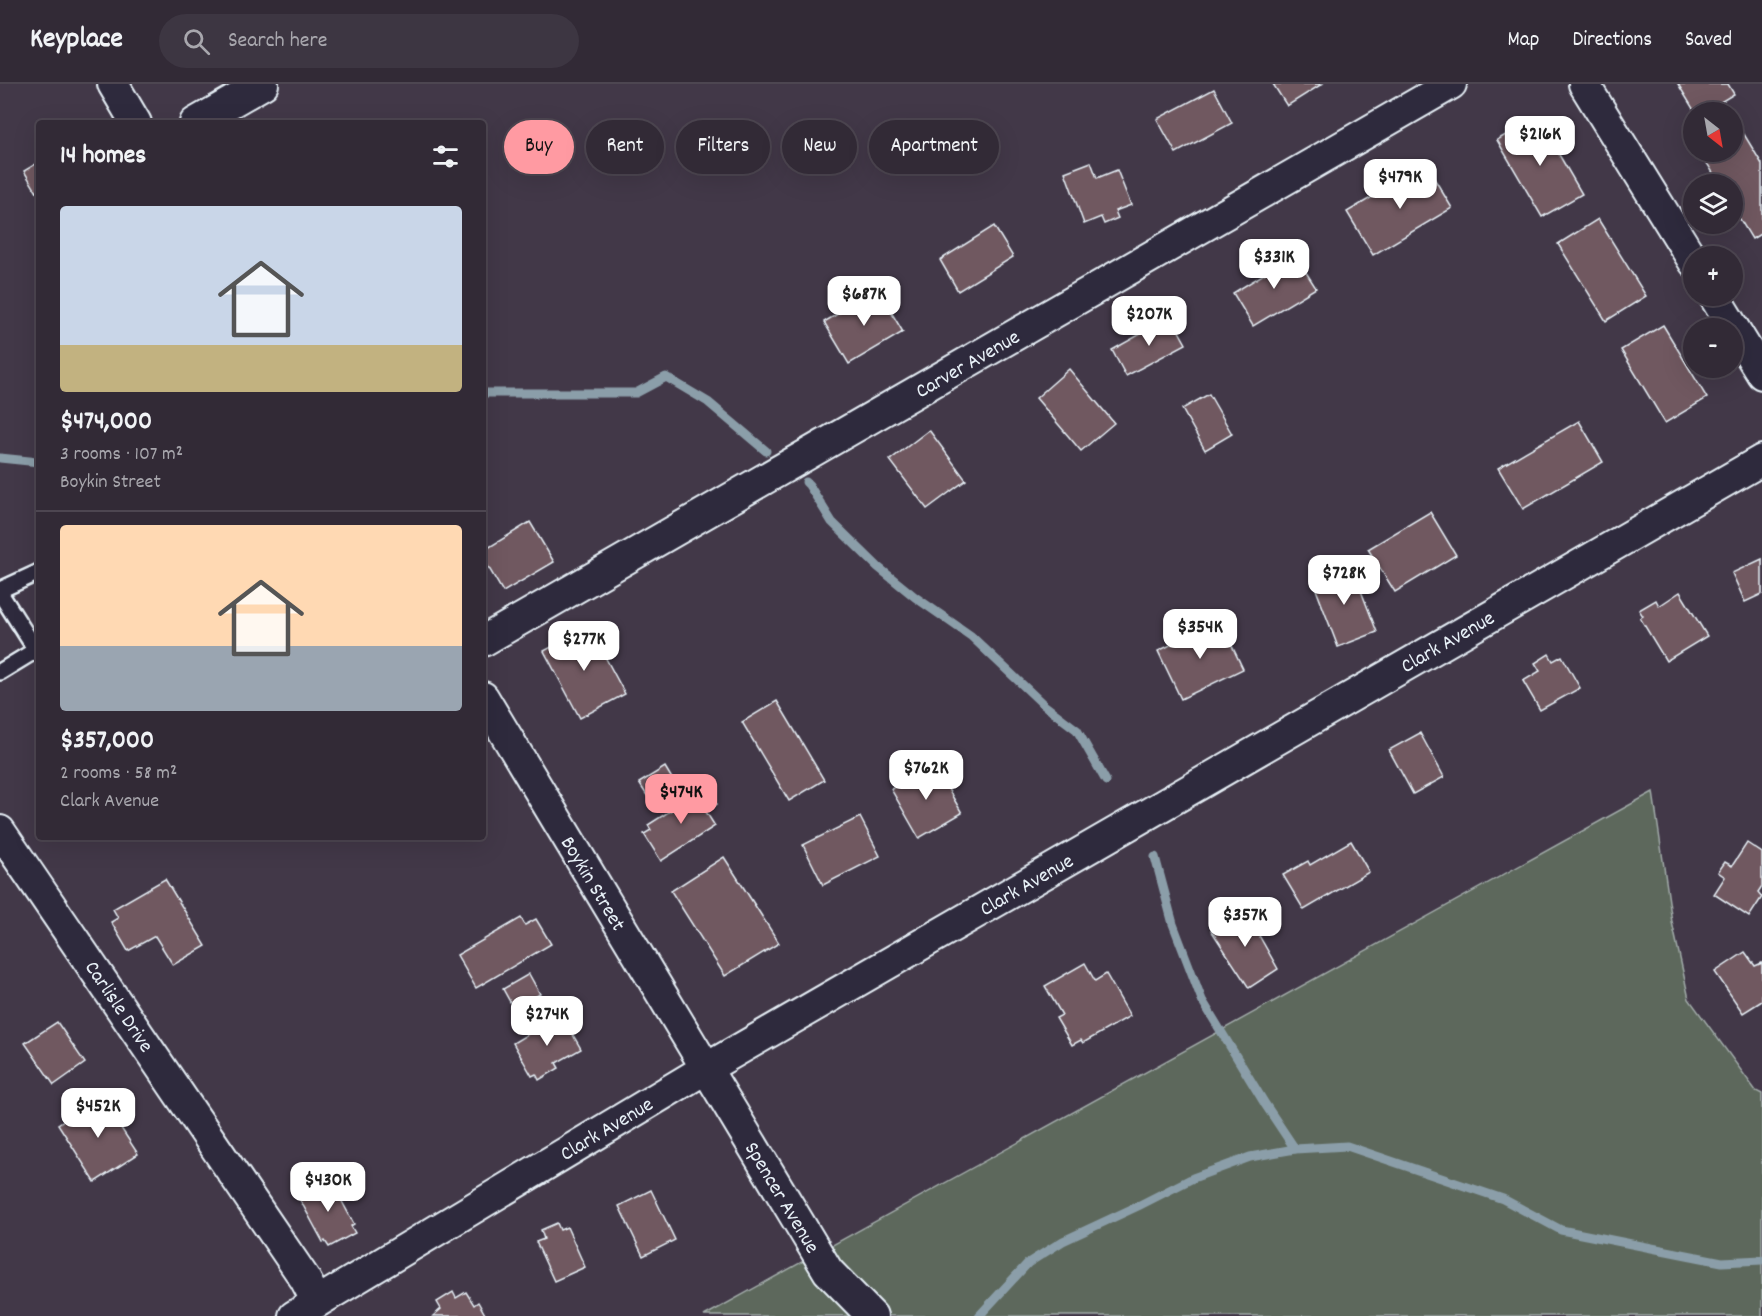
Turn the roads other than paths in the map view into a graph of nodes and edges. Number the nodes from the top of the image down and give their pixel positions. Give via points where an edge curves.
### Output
1 (113, 84) edge
2 (263, 84) edge
3 (1450, 84) edge
4 (1584, 84) edge
5 (134, 120) edge
6 (200, 120) edge
7 (1684, 246) edge
8 (1720, 306) edge
9 (1762, 374) edge
10 (1762, 460) edge
11 (36, 574) edge
12 (0, 592) edge
13 (486, 639) edge
14 (0, 672) edge
15 (486, 702) edge
16 (0, 831) edge
17 (705, 1069) junction
18 (305, 1309) edge
19 (872, 1316) edge

1 - 5 street
2 - 6 street
3 - 13 street, Carver Avenue
4 - 7 street
8 - 9 street
10 - 17 street, Clark Avenue
11 - 12 lane
12 - 14 lane via 36,650
15 - 17 street, Boykin Street
16 - 18 street, Carlisle Drive via 305,1279
17 - 18 street, Clark Avenue
17 - 19 street, Spencer Avenue via 828,1271

